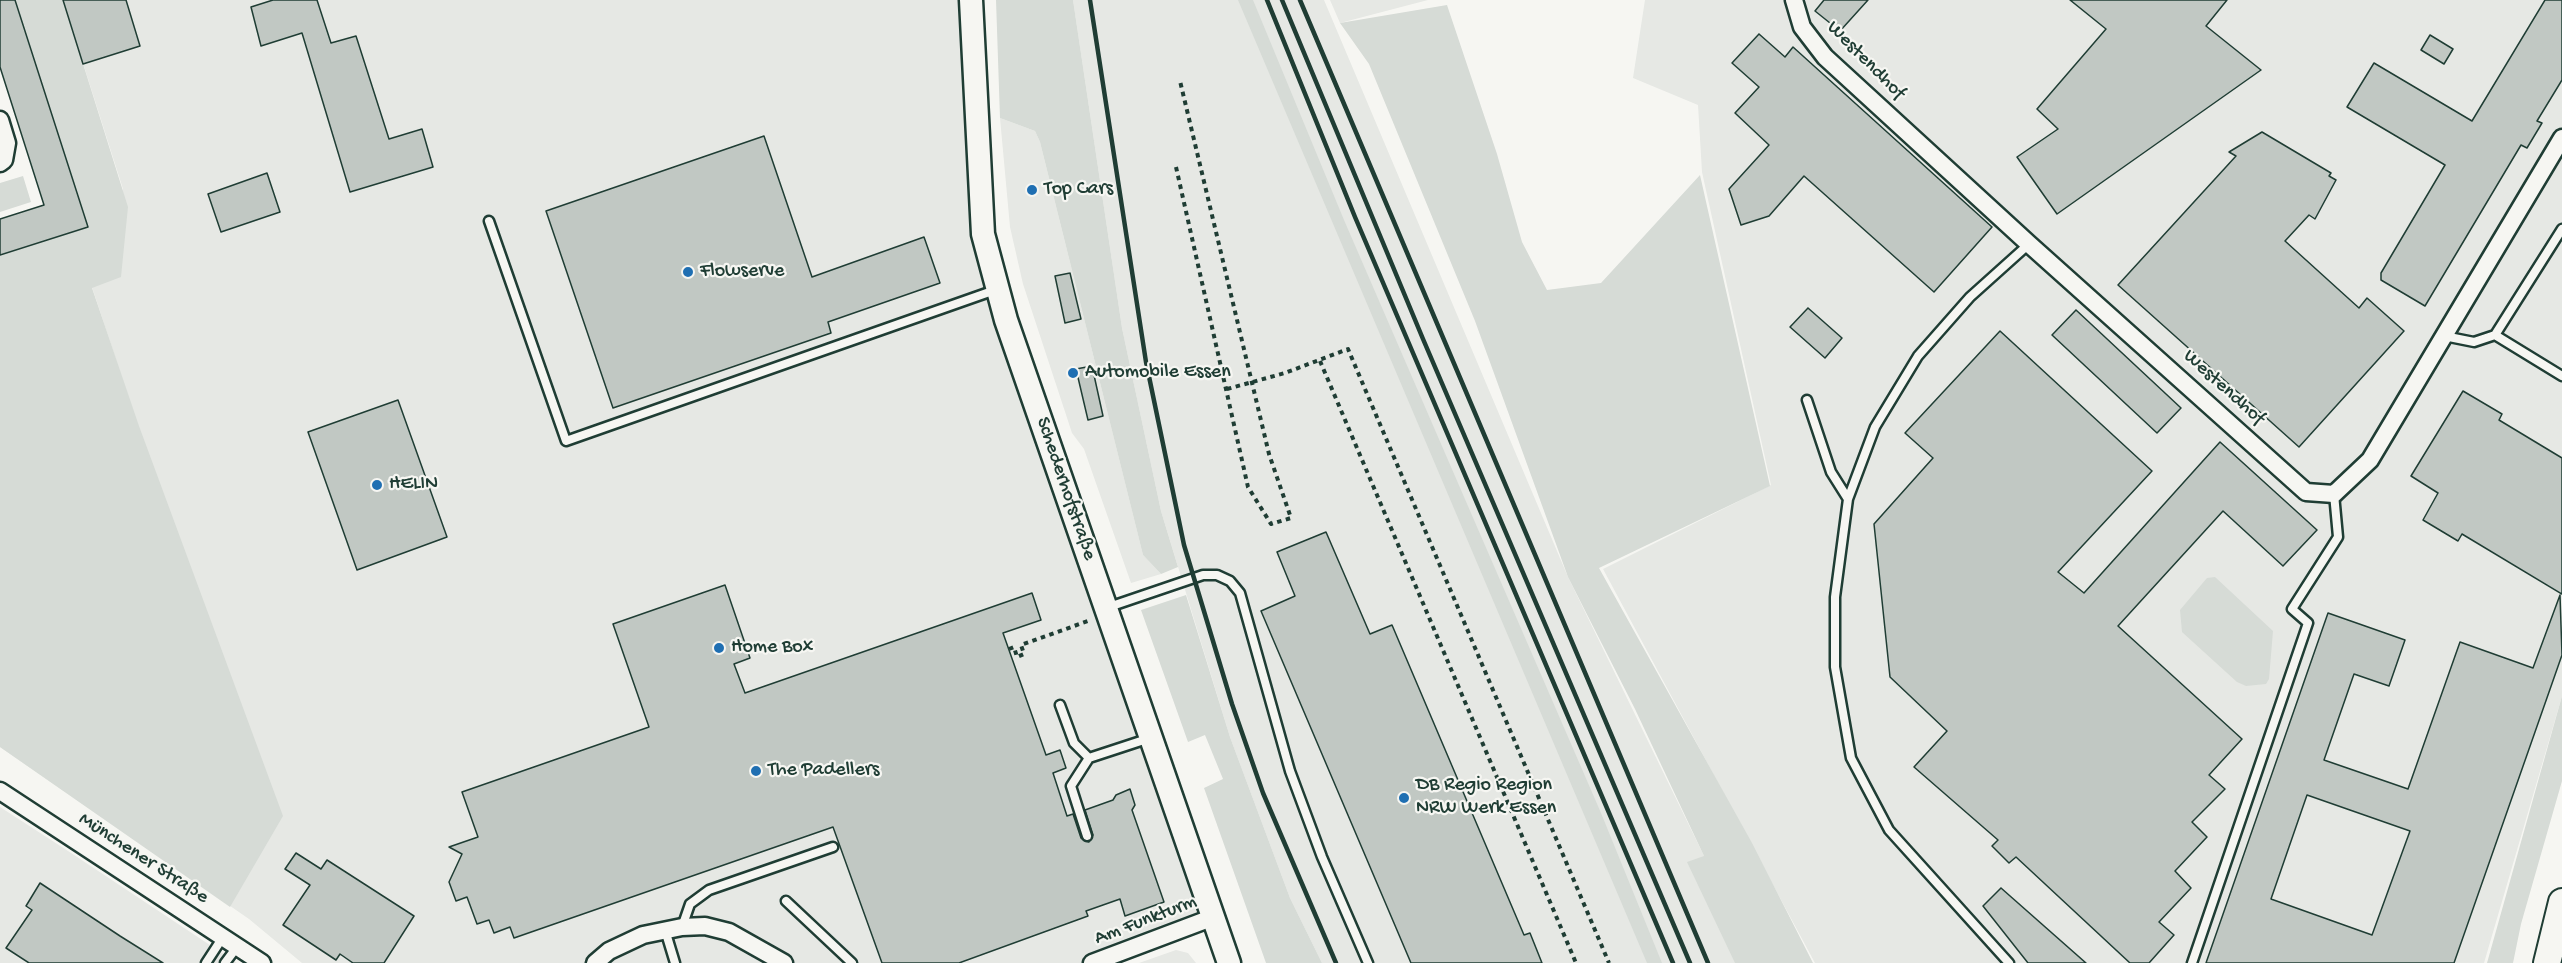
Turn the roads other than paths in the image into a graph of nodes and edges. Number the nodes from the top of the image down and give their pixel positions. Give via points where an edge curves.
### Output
1 (971, 0) edge
2 (1794, 0) edge
3 (0, 120) edge
4 (2562, 138) edge
5 (0, 163) edge
6 (489, 221) dead end
7 (2562, 229) edge
8 (2029, 244) junction
9 (998, 289) junction
10 (2495, 335) junction
11 (2444, 336) junction
12 (2562, 376) edge
13 (1808, 400) dead end
14 (2334, 494) junction
15 (1848, 499) junction
16 (1107, 612) junction
17 (1060, 705) dead end
18 (1151, 738) junction
19 (1089, 758) junction
20 (0, 791) edge
21 (1087, 836) dead end
22 (833, 847) dead end
23 (786, 901) dead end
24 (2562, 902) edge
25 (1214, 917) junction
26 (682, 927) junction
27 (665, 930) junction
28 (230, 942) junction
29 (206, 963) edge
30 (225, 963) edge
31 (262, 963) edge
32 (595, 963) edge
33 (675, 963) edge
34 (784, 963) edge
35 (852, 963) edge
36 (1092, 963) edge
37 (1229, 963) edge
38 (1368, 963) edge
39 (2008, 963) edge
40 (2192, 963) edge
41 (2547, 963) edge

1 - 9 street, Schederhofstraße via 983,234
2 - 8 street, Westendhof via 1802,27 1825,57
3 - 5 street via 7,142
4 - 11 street
6 - 9 lane via 566,441
7 - 10 lane
8 - 14 street, Westendhof via 2306,492
8 - 15 lane via 1970,297 1918,356 1875,427
9 - 16 street, Schederhofstraße
10 - 11 lane via 2474,342
10 - 12 lane
11 - 14 street via 2370,460
13 - 15 lane via 1831,472
14 - 40 lane via 2338,537 2292,609 2308,623
15 - 39 lane via 1835,597 1835,667 1851,758 1889,830
16 - 18 street, Schederhofstraße
16 - 38 lane via 1203,575 1230,581 1240,593 1290,771
17 - 19 lane via 1074,743
18 - 19 lane
18 - 25 street, Schederhofstraße
19 - 21 lane via 1071,786
20 - 28 street, Münchener Straße
22 - 26 lane via 709,890 690,904
23 - 35 lane
24 - 41 main road
25 - 36 street, Am Funkturm
25 - 37 street, Schederhofstraße
26 - 27 street
26 - 34 street via 705,926 729,932
27 - 32 street via 626,942
27 - 33 lane
28 - 29 lane
28 - 30 lane
28 - 31 street, Münchener Straße

